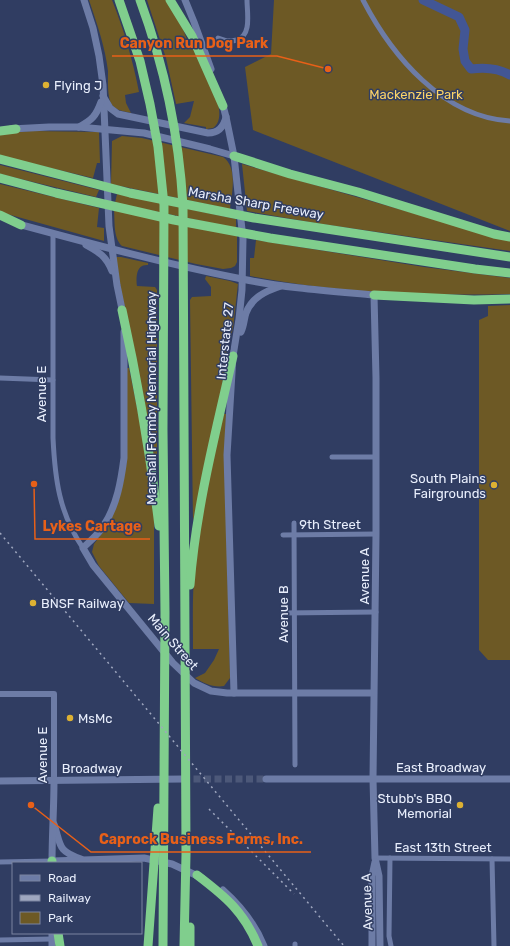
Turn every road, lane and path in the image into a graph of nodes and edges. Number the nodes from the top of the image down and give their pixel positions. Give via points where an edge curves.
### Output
1 (84, 0) edge
2 (119, 0) edge
3 (140, 0) edge
4 (170, 0) edge
5 (185, 0) edge
6 (247, 0) edge
7 (363, 0) edge
8 (218, 38) dead end
9 (103, 96) junction
10 (223, 106) junction
11 (226, 117) junction
12 (510, 121) edge
13 (79, 127) junction
14 (0, 129) edge
15 (16, 129) joint
16 (105, 129) junction
17 (234, 156) junction
18 (0, 160) edge
19 (0, 178) edge
20 (0, 215) edge
21 (0, 219) edge
22 (21, 225) junction
23 (53, 234) junction
24 (510, 237) edge
25 (78, 240) junction
26 (112, 248) junction
27 (510, 256) edge
28 (510, 272) edge
29 (243, 279) junction
30 (117, 285) junction
31 (282, 285) junction
32 (374, 295) junction
33 (510, 299) edge
34 (122, 310) junction
35 (236, 341) junction
36 (233, 356) junction
37 (0, 378) edge
38 (53, 380) junction
39 (332, 457) dead end
40 (376, 457) junction
41 (294, 523) dead end
42 (376, 534) junction
43 (283, 535) dead end
44 (294, 535) junction
45 (83, 548) junction
46 (165, 570) junction
47 (376, 612) junction
48 (283, 613) dead end
49 (294, 613) junction
50 (186, 630) junction
51 (234, 693) junction
52 (373, 693) junction
53 (0, 694) edge
54 (294, 694) junction
55 (163, 755) junction
56 (295, 765) dead end
57 (183, 779) tunnel mouth
58 (373, 779) junction
59 (510, 779) edge
60 (0, 780) edge
61 (54, 780) junction
62 (266, 780) tunnel mouth
63 (54, 823) junction
64 (376, 858) junction
65 (390, 858) junction
66 (492, 859) junction
67 (510, 859) edge
68 (86, 861) junction
69 (0, 862) edge
70 (52, 862) edge
71 (197, 875) junction
72 (187, 889) junction
73 (54, 938) edge
74 (0, 940) edge
75 (60, 946) edge
76 (148, 946) edge
77 (164, 946) edge
78 (184, 946) edge
79 (190, 946) edge
80 (258, 946) edge
81 (264, 946) edge
82 (372, 946) edge
83 (380, 946) edge
84 (391, 946) edge
85 (494, 946) edge

1 - 9 main road via 100,56
2 - 46 highway, Marshall Formby Memorial Highway via 140,61 157,140 163,187
3 - 50 highway via 153,38 170,108 183,195
4 - 10 highway via 192,36
5 - 10 main road, Interstate 27
6 - 8 street via 247,26 244,35 231,41
7 - 12 street via 384,36 429,85 451,102 470,112
9 - 11 main road via 110,108 118,114 208,133 221,128
9 - 13 main road via 96,115
9 - 16 main road
10 - 11 main road, Interstate 27
11 - 17 main road, Interstate 27
13 - 15 main road
13 - 16 main road
14 - 15 highway
16 - 17 main road via 144,133
16 - 26 main road
17 - 24 highway
17 - 29 main road, Interstate 27 via 242,225
18 - 27 highway, Marsha Sharp Freeway via 130,193 254,218
19 - 28 highway via 166,218 248,234
20 - 22 highway
21 - 22 main road
22 - 23 main road
23 - 25 main road
23 - 38 street, Avenue E
25 - 26 main road
25 - 30 main road via 101,253 109,263
26 - 29 main road
26 - 30 main road
29 - 31 main road
29 - 35 main road, Interstate 27
30 - 34 main road
31 - 32 main road
31 - 35 main road via 266,291 252,303
32 - 33 highway via 474,300
32 - 40 main road, Avenue A
34 - 45 main road via 124,458 121,478 117,496 104,525
34 - 46 highway via 150,454
35 - 36 main road, Interstate 27
36 - 50 highway via 198,517
36 - 51 main road, Interstate 27 via 227,455
37 - 38 street
38 - 45 street, Avenue E via 54,460 59,494 66,517
39 - 40 street
40 - 42 main road, Avenue A
41 - 44 street, Avenue B
42 - 44 street, 9th Street
42 - 47 main road, Avenue A
43 - 44 street, 9th Street
44 - 49 street, Avenue B
45 - 51 main road, Main Street via 93,565 173,663 194,683 211,691
46 - 55 highway, Marshall Formby Memorial Highway
47 - 49 street
47 - 52 main road, Avenue A
48 - 49 street
49 - 54 street, Avenue B
50 - 72 highway
51 - 54 main road, Main Street
52 - 54 main road, Main Street
52 - 58 main road, Avenue A
53 - 61 street, Avenue E via 54,694
54 - 56 street, Avenue B
55 - 76 highway
55 - 77 highway, Marshall Formby Memorial Highway
57 - 61 main road, Broadway
58 - 59 main road, East Broadway
58 - 62 main road
58 - 64 main road, Avenue A
60 - 61 main road, Broadway
61 - 63 main road, Avenue E
63 - 68 main road via 58,840 66,853
63 - 70 main road, Avenue E
64 - 65 street, East 13th Street
64 - 82 main road, Avenue A via 372,876
64 - 83 main road, Avenue A via 379,876
65 - 66 street, East 13th Street
65 - 84 street
66 - 67 street, East 13th Street
66 - 85 street
68 - 70 main road
68 - 71 main road via 144,858 161,860
69 - 70 street
71 - 80 highway via 232,903
71 - 81 main road via 230,896 250,919
72 - 78 highway
72 - 79 highway
73 - 74 street
73 - 75 highway

